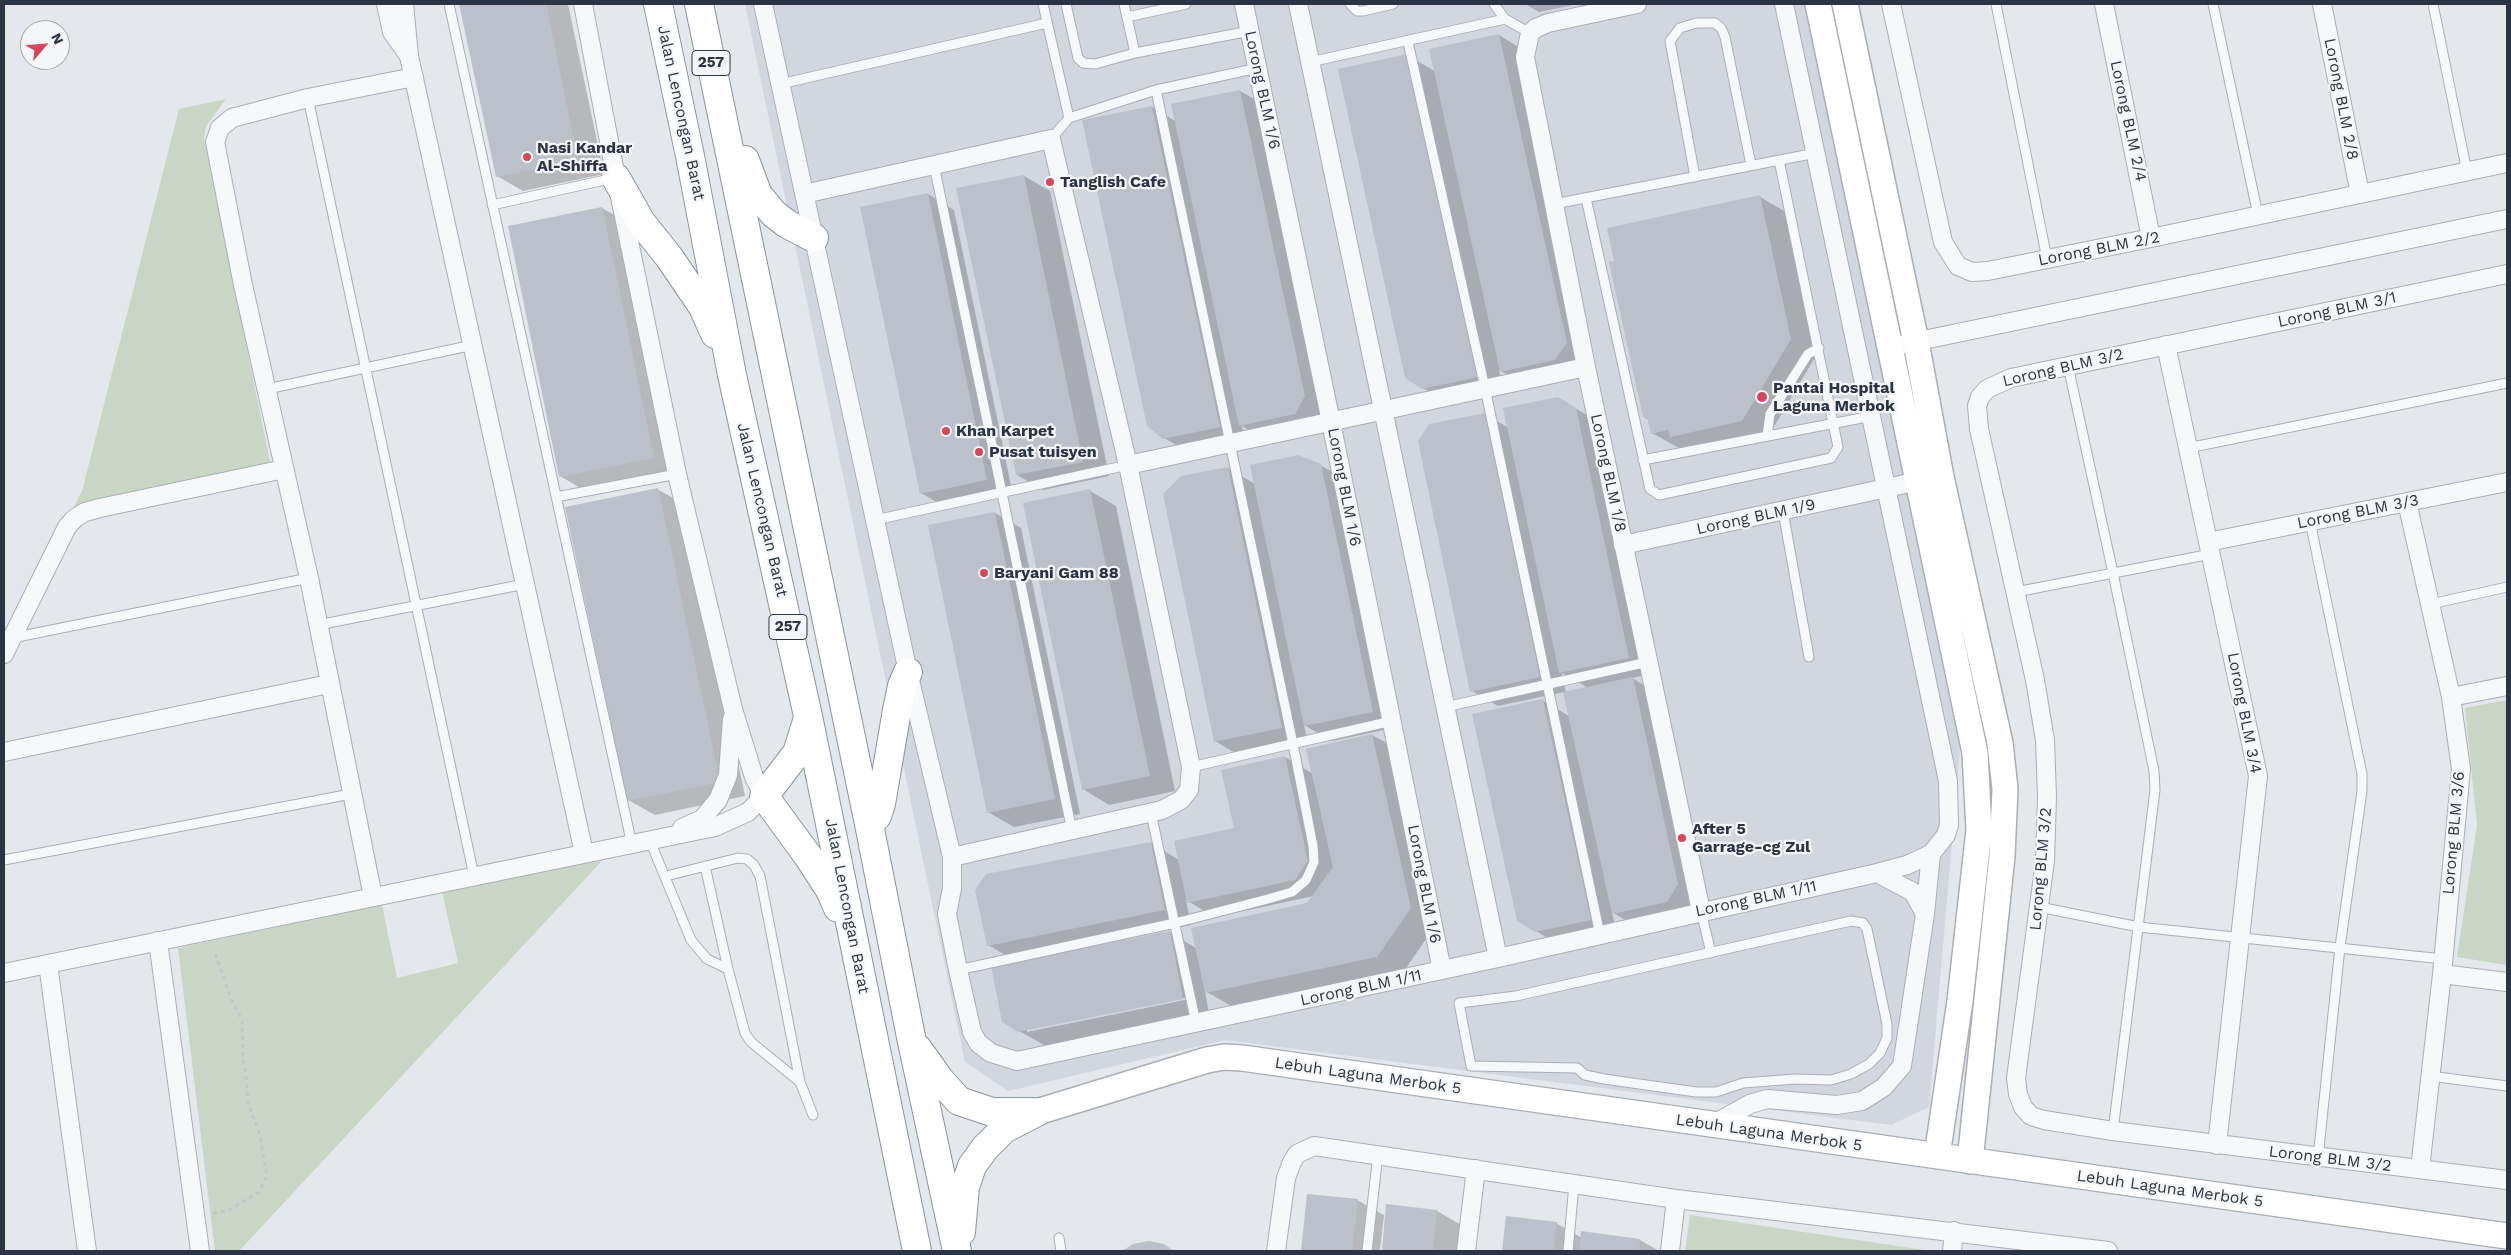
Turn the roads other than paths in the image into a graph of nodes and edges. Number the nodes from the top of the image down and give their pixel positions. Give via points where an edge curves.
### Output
1 (386, 4) edge
2 (404, 4) edge
3 (449, 4) edge
4 (583, 4) edge
5 (658, 4) edge
6 (699, 4) edge
7 (763, 4) edge
8 (1043, 4) edge
9 (1066, 4) edge
10 (1124, 4) edge
11 (1186, 4) edge
12 (1244, 4) edge
13 (1298, 4) edge
14 (1350, 4) edge
15 (1393, 4) edge
16 (1494, 4) edge
17 (1637, 4) edge
18 (1784, 4) edge
19 (1818, 4) edge
20 (1845, 4) edge
21 (1891, 4) edge
22 (1996, 4) edge
23 (2104, 4) edge
24 (2214, 4) edge
25 (2322, 4) edge
26 (2433, 4) edge
27 (1127, 17) junction
28 (1505, 20) junction
29 (1047, 23) junction
30 (1250, 31) junction
31 (1530, 34) junction
32 (1408, 42) junction
33 (1136, 53) junction
34 (409, 56) junction
35 (1310, 62) junction
36 (1258, 68) junction
37 (414, 77) junction
38 (780, 84) junction
39 (1156, 90) junction
40 (308, 98) junction
41 (1070, 118) junction
42 (723, 123) junction
43 (1051, 139) junction
44 (1816, 153) junction
45 (1780, 160) junction
46 (2507, 163) edge
47 (934, 165) junction
48 (1752, 165) junction
49 (2467, 172) junction
50 (1694, 177) junction
51 (616, 178) junction
52 (804, 194) junction
53 (2360, 194) junction
54 (1586, 198) junction
55 (1554, 204) junction
56 (492, 206) junction
57 (2258, 215) junction
58 (2507, 219) edge
59 (814, 238) junction
60 (2151, 238) junction
61 (2047, 259) junction
62 (2507, 274) edge
63 (1916, 342) junction
64 (473, 345) junction
65 (2166, 345) junction
66 (1890, 347) junction
67 (1819, 348) junction
68 (2068, 366) junction
69 (366, 367) junction
70 (1586, 367) junction
71 (732, 375) junction
72 (2507, 383) edge
73 (1485, 388) junction
74 (266, 389) junction
75 (1382, 410) junction
76 (1872, 416) junction
77 (1331, 422) junction
78 (1834, 423) junction
79 (1767, 436) junction
80 (1229, 443) junction
81 (2188, 448) junction
82 (1643, 460) junction
83 (1128, 465) junction
84 (284, 469) junction
85 (678, 474) junction
86 (1931, 479) junction
87 (2507, 482) edge
88 (1888, 488) junction
89 (1001, 492) junction
90 (556, 497) junction
91 (2407, 502) junction
92 (1783, 511) junction
93 (875, 520) junction
94 (2310, 521) junction
95 (1623, 545) junction
96 (2210, 548) junction
97 (2113, 573) junction
98 (308, 578) junction
99 (525, 584) junction
100 (2507, 587) edge
101 (2016, 592) junction
102 (2431, 604) junction
103 (415, 605) junction
104 (318, 624) junction
105 (8, 646) edge
106 (1809, 657) dead end
107 (1648, 662) junction
108 (908, 672) junction
109 (329, 684) junction
110 (1546, 685) junction
111 (2507, 686) edge
112 (2451, 697) junction
113 (1445, 707) junction
114 (733, 709) junction
115 (808, 716) junction
116 (1392, 721) junction
117 (1293, 744) junction
118 (4, 752) edge
119 (1191, 767) junction
120 (351, 794) junction
121 (764, 796) junction
122 (1152, 813) junction
123 (869, 824) junction
124 (1072, 831) junction
125 (655, 840) junction
126 (632, 845) junction
127 (584, 853) junction
128 (1931, 854) junction
129 (952, 857) junction
130 (4, 860) edge
131 (705, 866) junction
132 (1877, 873) junction
133 (474, 876) junction
134 (666, 876) junction
135 (373, 897) junction
136 (2039, 907) junction
137 (1701, 912) junction
138 (1925, 914) junction
139 (1175, 923) junction
140 (2139, 927) junction
141 (1600, 935) junction
142 (2241, 936) junction
143 (158, 941) junction
144 (854, 942) junction
145 (2340, 947) junction
146 (1711, 953) junction
147 (1498, 958) junction
148 (48, 964) junction
149 (2442, 966) junction
150 (728, 969) junction
151 (958, 970) junction
152 (1442, 970) junction
153 (4, 973) edge
154 (2507, 982) edge
155 (1196, 1023) junction
156 (911, 1037) junction
157 (2430, 1076) junction
158 (800, 1082) junction
159 (2507, 1086) edge
160 (1037, 1112) junction
161 (813, 1115) dead end
162 (1712, 1125) junction
163 (2113, 1131) junction
164 (2218, 1145) junction
165 (1378, 1154) junction
166 (1937, 1156) junction
167 (2318, 1158) junction
168 (1970, 1161) junction
169 (1476, 1169) junction
170 (2420, 1169) junction
171 (2507, 1180) edge
172 (1574, 1184) junction
173 (1676, 1199) junction
174 (1954, 1231) junction
175 (2507, 1236) edge
176 (1059, 1238) dead end
177 (2056, 1248) edge
178 (87, 1251) edge
179 (200, 1251) edge
180 (917, 1251) edge
181 (958, 1251) edge
182 (1061, 1251) edge
183 (1276, 1251) edge
184 (1366, 1251) edge
185 (1466, 1251) edge
186 (1568, 1251) edge
187 (1670, 1251) edge
188 (1952, 1251) edge
189 (2108, 1251) edge

1 - 34 street via 392,32
2 - 34 street
3 - 56 lane
4 - 51 street
5 - 71 highway, Jalan Lencongan Barat / 257
6 - 42 highway, 257
7 - 38 street, Lorong BLM 1/11
8 - 29 lane
9 - 33 lane via 1078,58 1084,63 1095,64
10 - 27 lane
11 - 27 lane
12 - 30 street, Lorong BLM 1/6
13 - 35 street
14 - 15 lane via 1357,11 1363,11
16 - 28 lane
17 - 31 street via 1548,23
18 - 44 street
19 - 66 street
20 - 63 street
21 - 61 street, Lorong BLM 2/2 via 1921,147 1943,242 1949,255 1958,266 1972,272
22 - 61 lane
23 - 60 street, Lorong BLM 2/4
24 - 57 lane
25 - 53 street, Lorong BLM 2/8
26 - 49 lane
27 - 33 lane
28 - 31 lane
28 - 32 lane
29 - 38 lane
29 - 41 lane
30 - 33 lane
30 - 36 street, Lorong BLM 1/6
31 - 55 street, Lorong BLM 1/8 via 1524,57
32 - 35 lane
32 - 73 lane
34 - 37 street
35 - 75 street
36 - 39 lane
36 - 77 street, Lorong BLM 1/6
37 - 40 street
37 - 64 street
38 - 52 street, Lorong BLM 1/11
39 - 41 lane
39 - 80 lane
40 - 69 lane
40 - 74 street via 232,118 220,128 216,142
41 - 43 lane
42 - 59 highway via 741,147 758,195 787,224
42 - 123 highway, 257
43 - 47 street
43 - 83 street
44 - 45 lane
44 - 76 street
45 - 48 lane
45 - 67 lane
46 - 49 street, Lorong BLM 2/2
47 - 52 street
47 - 89 lane
48 - 50 lane
48 - 50 lane via 1725,37 1715,23 1696,23 1680,28 1670,41
49 - 53 street, Lorong BLM 2/2
50 - 54 lane
51 - 56 lane
51 - 71 highway via 641,222 703,307
51 - 85 street
52 - 59 street, Lorong BLM 1/11
53 - 57 street, Lorong BLM 2/2
54 - 55 lane
54 - 82 lane
55 - 70 street, Lorong BLM 1/8
56 - 90 lane
57 - 60 street, Lorong BLM 2/2
58 - 63 street
59 - 93 street, Lorong BLM 1/11
60 - 61 street, Lorong BLM 2/2
62 - 65 street, Lorong BLM 3/1
63 - 66 street
63 - 86 street
64 - 69 lane
64 - 99 street
65 - 68 street, Lorong BLM 3/2
65 - 81 street, Lorong BLM 3/4
66 - 86 street
67 - 78 lane
67 - 79 lane via 1808,354 1770,414
68 - 97 lane
68 - 101 street, Lorong BLM 3/2 via 2011,378 1987,389 1980,397 1980,429
69 - 74 lane
69 - 103 lane
70 - 73 street
70 - 95 street, Lorong BLM 1/8
71 - 115 highway, Jalan Lencongan Barat / 257
72 - 81 lane
73 - 75 street
73 - 110 lane
74 - 84 street
75 - 77 street
75 - 113 street
76 - 78 lane
76 - 88 street
77 - 80 street
77 - 116 street, Lorong BLM 1/6
78 - 79 lane
78 - 82 lane via 1838,447 1831,458 1659,495 1650,489
79 - 82 lane
80 - 83 street
80 - 117 lane
81 - 96 street, Lorong BLM 3/4
83 - 89 lane
83 - 119 street
84 - 98 street
84 - 105 street via 100,508 75,518 67,527
85 - 90 lane
85 - 114 street
86 - 88 street, Lorong BLM 1/9
86 - 166 street via 1975,754 1979,811 1960,1000
86 - 168 street via 2000,743 2005,789 2002,856
87 - 91 street, Lorong BLM 3/3
88 - 92 street, Lorong BLM 1/9
88 - 128 street via 1948,781 1949,825 1946,835
89 - 93 lane
89 - 124 lane
90 - 126 lane
91 - 94 street, Lorong BLM 3/3
91 - 102 street, Lorong BLM 3/6
92 - 95 street, Lorong BLM 1/9
92 - 106 lane
93 - 108 street, Lorong BLM 1/11
94 - 96 street, Lorong BLM 3/3
94 - 145 lane via 2362,774
95 - 107 street, Lorong BLM 1/8
96 - 97 lane
96 - 142 street, Lorong BLM 3/4 via 2258,776
97 - 101 lane
97 - 140 lane via 2154,771 2155,790
98 - 104 street
98 - 105 lane
99 - 103 lane
99 - 127 street
100 - 102 lane
101 - 136 street, Lorong BLM 3/2 via 2045,740 2047,835
102 - 112 street, Lorong BLM 3/6
103 - 104 lane
103 - 133 lane
104 - 109 street
107 - 110 lane
107 - 137 street, Lorong BLM 1/8
108 - 123 highway via 897,710 881,804 877,816
108 - 129 street, Lorong BLM 1/11
109 - 118 street
109 - 120 street
110 - 113 lane
110 - 141 lane
111 - 112 street
112 - 149 street, Lorong BLM 3/6 via 2460,769
113 - 147 street
114 - 121 street via 754,777
114 - 125 street via 728,775 718,800 702,818
115 - 121 highway via 797,753
115 - 144 highway, Jalan Lencongan Barat / 257
116 - 117 lane
116 - 152 street, Lorong BLM 1/6
117 - 119 lane
117 - 139 lane via 1313,846 1314,862 1306,880 1292,892 1268,900
119 - 122 street via 1189,790 1181,800
120 - 130 lane
120 - 135 street
121 - 125 street via 748,812 715,827
121 - 144 highway via 830,890
122 - 124 street
122 - 139 lane
123 - 156 highway, 257
124 - 129 street
125 - 126 street
125 - 134 lane
126 - 127 street
127 - 133 street
128 - 132 street, Lorong BLM 1/11
128 - 138 street
129 - 151 street, Lorong BLM 1/11 via 952,888 947,914
131 - 134 lane
131 - 150 lane
131 - 158 lane via 747,859 754,864 760,876
132 - 137 street, Lorong BLM 1/11
132 - 138 street via 1913,892
133 - 135 street
134 - 150 lane via 699,951 707,959
135 - 143 street
136 - 140 lane
136 - 163 street, Lorong BLM 3/2 via 2016,1078 2018,1094 2031,1116
137 - 141 street, Lorong BLM 1/11
137 - 146 lane
138 - 162 street via 1902,1066 1884,1087 1862,1101 1838,1104 1767,1099 1750,1104
139 - 151 lane
139 - 155 lane
140 - 142 lane
140 - 163 lane
141 - 147 street, Lorong BLM 1/11
142 - 145 lane
142 - 164 street, Lorong BLM 3/4
143 - 148 street
143 - 179 street
144 - 180 highway, Jalan Lencongan Barat / 257
145 - 149 lane
145 - 167 lane
146 - 146 lane via 1516,996 1459,1003 1471,1066 1578,1068 1585,1075 1604,1079 1716,1092 1743,1083 1831,1080 1851,1074 1880,1053 1887,1038 1887,1024 1873,950 1863,923 1851,922
147 - 152 street, Lorong BLM 1/11
148 - 153 street
148 - 178 street
149 - 154 street
149 - 157 street, Lorong BLM 3/6
150 - 158 lane via 745,1033 751,1042
151 - 155 street, Lorong BLM 1/11 via 972,1032 978,1043 1005,1059 1018,1061
152 - 155 street, Lorong BLM 1/11
156 - 160 highway via 940,1080 959,1101 992,1112
156 - 181 highway, 257
157 - 159 lane
157 - 170 street, Lorong BLM 3/6
158 - 161 lane
160 - 162 street, Lebuh Laguna Merbok 5 via 1224,1057
160 - 181 highway via 1004,1129 972,1166 965,1187
162 - 166 street, Lebuh Laguna Merbok 5
163 - 164 street, Lorong BLM 3/2
164 - 167 street, Lorong BLM 3/2
165 - 169 street
165 - 183 street via 1314,1146 1297,1154 1286,1178
165 - 184 lane
166 - 168 street, Lebuh Laguna Merbok 5
167 - 170 street, Lorong BLM 3/2
168 - 175 street, Lebuh Laguna Merbok 5
169 - 172 street
169 - 185 street
170 - 171 street, Lorong BLM 3/2
172 - 173 street
172 - 186 lane
173 - 174 street
173 - 187 street
174 - 177 street
174 - 188 street
176 - 182 lane
177 - 189 street

